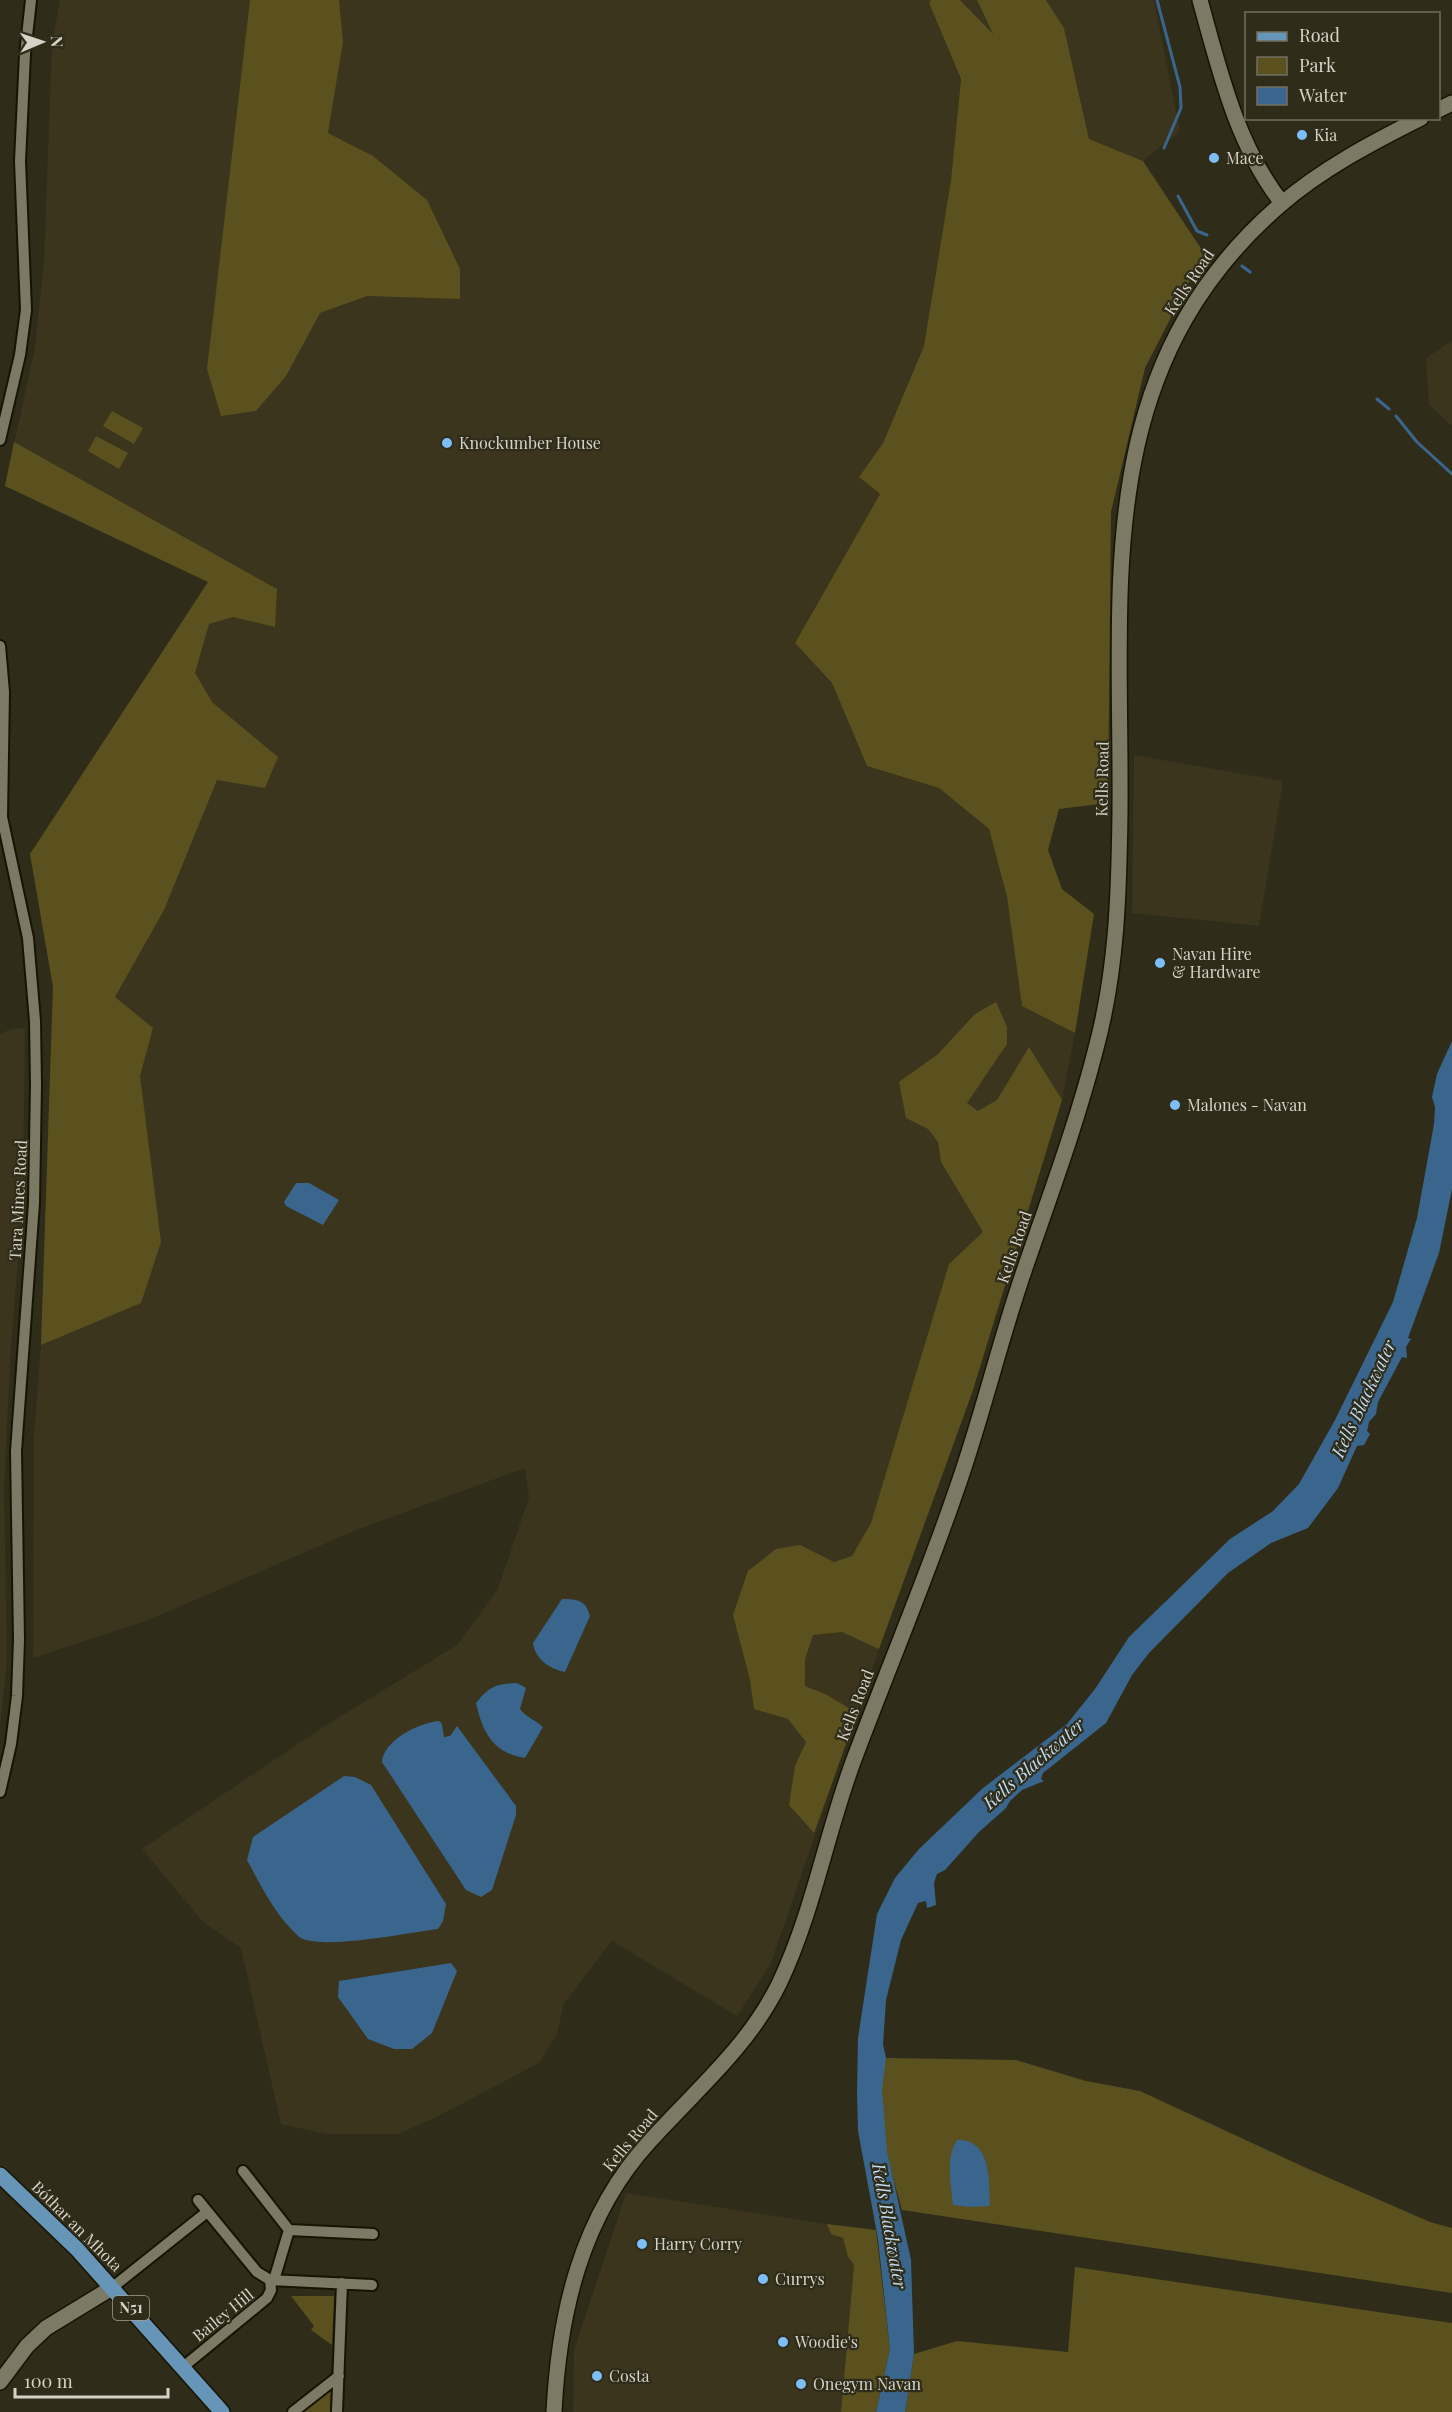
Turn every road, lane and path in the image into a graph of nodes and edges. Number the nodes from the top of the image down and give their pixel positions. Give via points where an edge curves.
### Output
1 (31, 0) edge
2 (1200, 0) edge
3 (1417, 120) edge
4 (1282, 203) junction
5 (0, 440) edge
6 (0, 646) edge
7 (0, 1792) edge
8 (243, 2170) dead end
9 (4, 2179) edge
10 (198, 2200) dead end
11 (207, 2211) junction
12 (289, 2229) junction
13 (374, 2234) dead end
14 (272, 2280) junction
15 (342, 2283) junction
16 (372, 2284) dead end
17 (113, 2288) junction
18 (183, 2367) junction
19 (339, 2376) junction
20 (0, 2382) edge
21 (222, 2412) edge
22 (293, 2412) edge
23 (337, 2412) edge
24 (554, 2412) edge

1 - 5 street via 20,161 26,310
2 - 4 main road via 1244,137 1262,176
3 - 4 main road, Kells Road via 1363,147
4 - 24 main road, Kells Road via 1220,266 1186,316 1155,379 1135,444 1125,505 1121,578 1119,876 1111,983 1078,1112 1025,1267 981,1418 840,1796 810,1901 780,1980 756,2024 732,2056 628,2165 583,2247 568,2299
6 - 7 street, Tara Mines Road via 4,692 2,817 28,938 36,1085 34,1203 16,1451 17,1696
8 - 12 street
9 - 17 main road, Bóthar an Mhota / N51
10 - 11 street, Bailey Hill
11 - 14 street, Bailey Hill via 257,2272
11 - 17 street
12 - 13 street
12 - 14 street, Bailey Hill
14 - 15 street
14 - 18 street, Bailey Hill via 267,2298
15 - 16 street
15 - 19 street
17 - 18 main road, Bóthar an Mhota / N51
17 - 20 main road via 46,2328
18 - 21 main road, Bóthar an Mhota / N51
19 - 22 street
19 - 23 street

